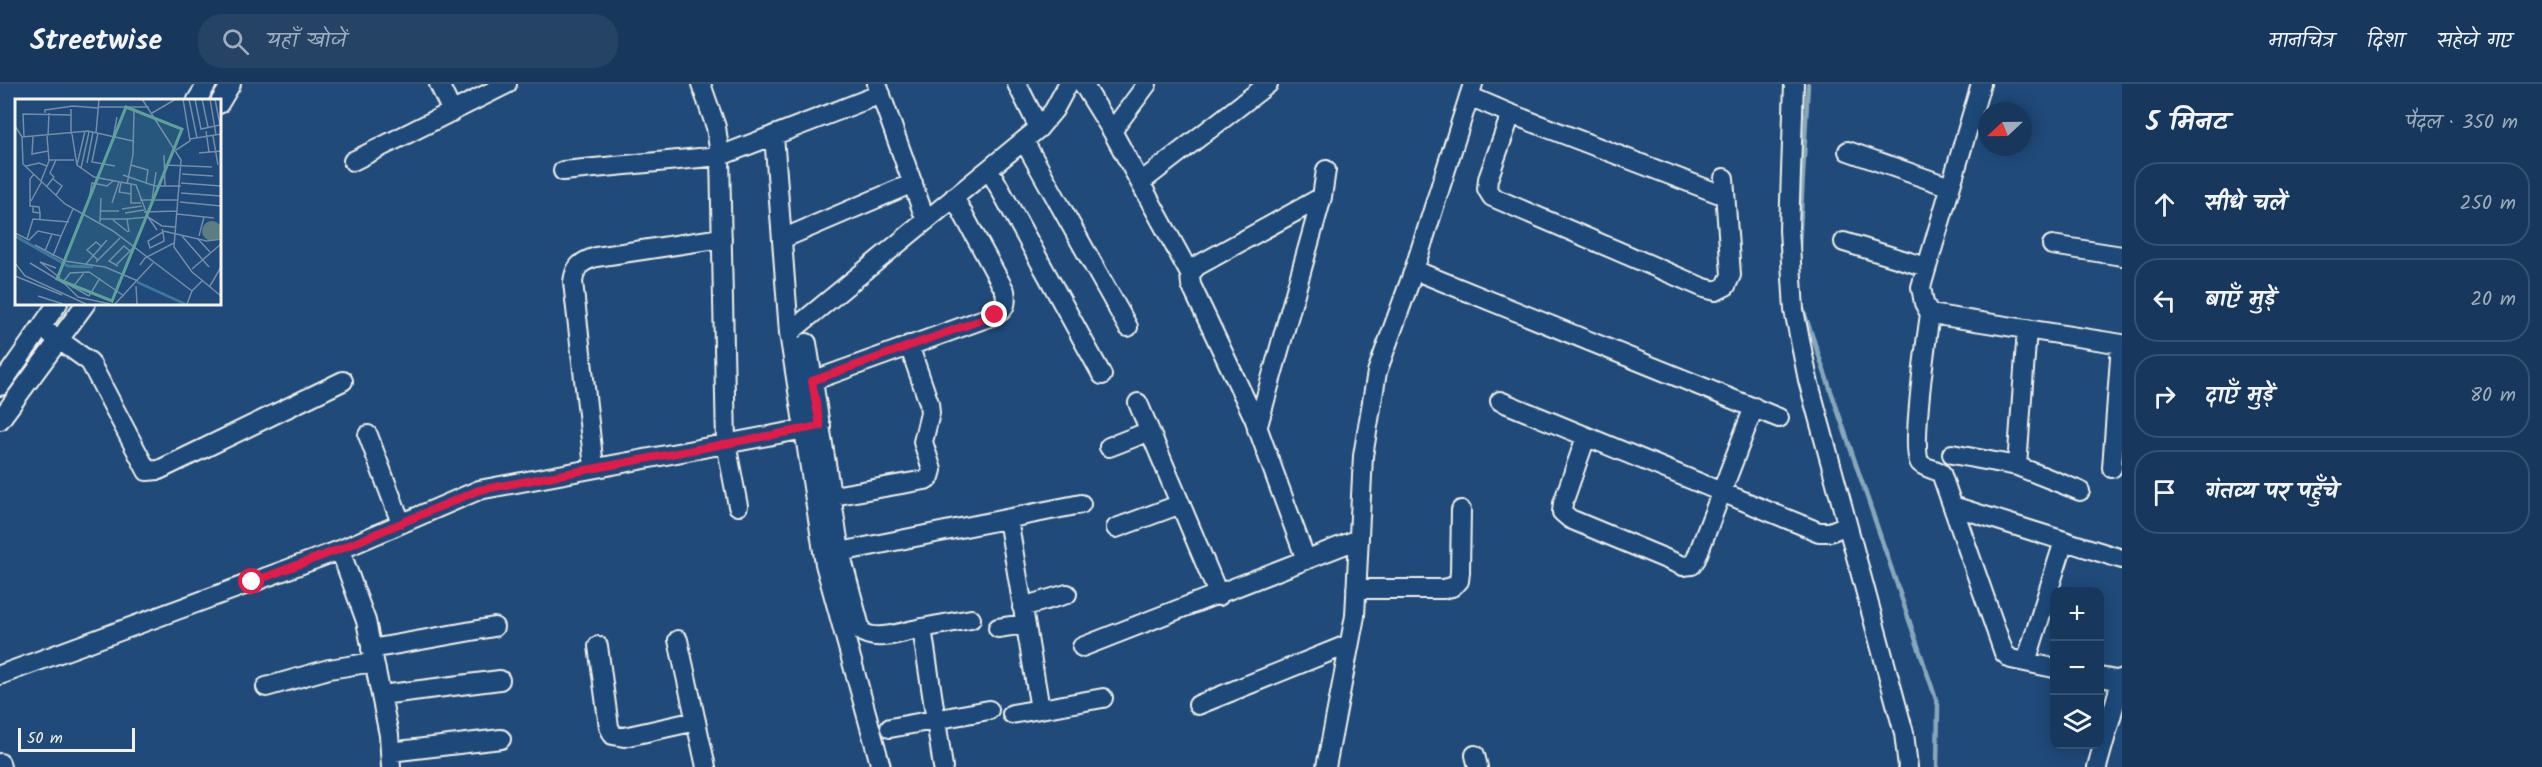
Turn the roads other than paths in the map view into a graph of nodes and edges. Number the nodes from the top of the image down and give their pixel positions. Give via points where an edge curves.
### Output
1 (207, 84) edge
2 (231, 84) edge
3 (439, 84) edge
4 (507, 84) edge
5 (701, 84) edge
6 (1017, 84) edge
7 (1068, 84) edge
8 (1083, 84) edge
9 (1147, 84) edge
10 (1268, 84) edge
11 (1794, 84) edge
12 (1975, 86) edge
13 (879, 89) edge
14 (1471, 90) edge
15 (198, 99) edge
16 (220, 102) edge
17 (452, 112) junction
18 (1511, 114) junction
19 (1039, 128) junction
20 (1112, 131) junction
21 (774, 135) junction
22 (1024, 141) junction
23 (1848, 151) dead end
24 (720, 156) junction
25 (353, 162) dead end
26 (989, 169) junction
27 (1326, 170) dead end
28 (563, 171) dead end
29 (1141, 182) junction
30 (913, 183) junction
31 (1950, 187) junction
32 (954, 197) junction
33 (1322, 197) junction
34 (926, 221) junction
35 (722, 238) junction
36 (782, 239) junction
37 (1844, 242) dead end
38 (2052, 245) dead end
39 (2122, 256) edge
40 (1926, 267) junction
41 (1414, 270) junction
42 (1190, 274) junction
43 (57, 304) edge
44 (85, 304) edge
45 (1930, 314) junction
46 (40, 327) junction
47 (1128, 327) dead end
48 (2027, 329) junction
49 (789, 333) junction
50 (60, 340) junction
51 (807, 344) dead end
52 (2122, 344) edge
53 (909, 345) junction
54 (1102, 375) dead end
55 (343, 381) dead end
56 (812, 381) junction
57 (0, 386) edge
58 (1500, 401) dead end
59 (1138, 403) dead end
60 (1754, 407) junction
61 (1779, 418) dead end
62 (0, 420) edge
63 (812, 427) junction
64 (1257, 429) junction
65 (1150, 431) junction
66 (368, 435) dead end
67 (1586, 437) junction
68 (726, 443) junction
69 (1108, 447) dead end
70 (1952, 454) dead end
71 (2016, 466) junction
72 (594, 467) junction
73 (2112, 468) dead end
74 (2080, 491) dead end
75 (1720, 493) junction
76 (832, 495) junction
77 (1082, 504) dead end
78 (1180, 504) junction
79 (738, 506) dead end
80 (1953, 506) junction
81 (1461, 510) dead end
82 (1008, 519) junction
83 (401, 523) junction
84 (1847, 525) junction
85 (1116, 528) dead end
86 (1359, 539) junction
87 (2064, 541) junction
88 (340, 549) junction
89 (840, 552) junction
90 (2122, 559) edge
91 (1306, 560) junction
92 (1356, 589) junction
93 (1067, 594) dead end
94 (1219, 596) junction
95 (1024, 615) junction
96 (971, 619) dead end
97 (494, 627) dead end
98 (922, 628) junction
99 (998, 628) dead end
100 (678, 640) dead end
101 (1349, 644) junction
102 (598, 646) dead end
103 (1082, 647) dead end
104 (373, 656) junction
105 (2026, 662) junction
106 (2050, 667) edge
107 (0, 675) edge
108 (2104, 678) edge
109 (500, 680) dead end
110 (2122, 680) edge
111 (266, 687) dead end
112 (381, 695) junction
113 (1103, 698) dead end
114 (1198, 705) dead end
115 (1040, 709) junction
116 (989, 710) dead end
117 (1012, 714) dead end
118 (936, 719) junction
119 (696, 722) junction
120 (890, 728) dead end
121 (501, 739) dead end
122 (390, 759) edge
123 (706, 767) edge
124 (881, 767) edge
125 (944, 767) edge
126 (1326, 767) edge
127 (1908, 767) edge
128 (2097, 767) edge

1 - 15 street
2 - 16 street
3 - 17 street
4 - 17 street
5 - 24 street via 716,127
6 - 19 street
7 - 19 street
8 - 20 street
9 - 20 street
10 - 29 street
11 - 84 street via 1789,231 1794,310 1808,380
12 - 31 street
13 - 21 street
13 - 30 street
14 - 18 street
14 - 41 street
17 - 25 street
18 - 18 street via 1488,179 1487,189 1492,197 1704,288 1716,291 1726,286 1731,275 1724,187
19 - 22 street
20 - 29 street
21 - 24 street
21 - 36 street
22 - 26 street
22 - 47 street
23 - 31 street
24 - 28 street
24 - 35 street
26 - 32 street
26 - 54 street
27 - 33 street
29 - 42 street
30 - 34 street
30 - 36 street
31 - 40 street
32 - 34 street
32 - 53 street via 1005,291 1007,302 995,315
33 - 42 street via 1197,266
33 - 64 street
34 - 49 street
35 - 68 street
35 - 72 street via 596,257 575,269 573,282
36 - 49 street
37 - 40 street
38 - 39 street
40 - 45 street via 1921,287
41 - 60 street
41 - 86 street via 1375,382 1363,456
42 - 64 street via 1191,285
43 - 46 street
44 - 50 street
45 - 48 street
45 - 80 street via 1916,434 1918,460 1941,473
46 - 50 street
46 - 57 street
48 - 52 street
48 - 71 street
49 - 63 street
50 - 55 street via 90,362 147,471 154,472
50 - 62 street
51 - 56 street
52 - 73 street
53 - 56 street
53 - 76 street via 929,403 923,442 932,470 930,477
56 - 63 street
58 - 67 street
59 - 65 street
60 - 61 street
60 - 75 street
63 - 68 street
63 - 76 street
63 - 124 street via 825,564
64 - 91 street
65 - 69 street
65 - 78 street
66 - 83 street
67 - 75 street
67 - 75 street via 1563,503 1562,512 1570,519 1683,566 1692,565
68 - 72 street
68 - 79 street
70 - 71 street
71 - 74 street
72 - 83 street via 479,490
75 - 84 street via 1820,531 1830,532
76 - 89 street
77 - 82 street
78 - 85 street
78 - 94 street
80 - 87 street
80 - 105 street via 1998,642 2011,659
81 - 92 street via 1459,581 1452,587
82 - 89 street
82 - 95 street
83 - 88 street
84 - 127 street via 1904,733
86 - 91 street
86 - 92 street
87 - 90 street
87 - 105 street
88 - 104 street via 366,621
88 - 107 street
89 - 98 street via 861,631 876,637
91 - 94 street
92 - 101 street
93 - 95 street
94 - 103 street
95 - 99 street
95 - 115 street
96 - 98 street
97 - 104 street
98 - 118 street
100 - 119 street
101 - 114 street
101 - 126 street
102 - 119 street via 613,735 624,737
104 - 111 street
104 - 112 street
105 - 106 street
108 - 110 street
109 - 112 street
110 - 128 street
112 - 122 street
113 - 115 street
115 - 117 street
116 - 118 street
118 - 120 street
118 - 125 street
119 - 123 street
121 - 122 street

